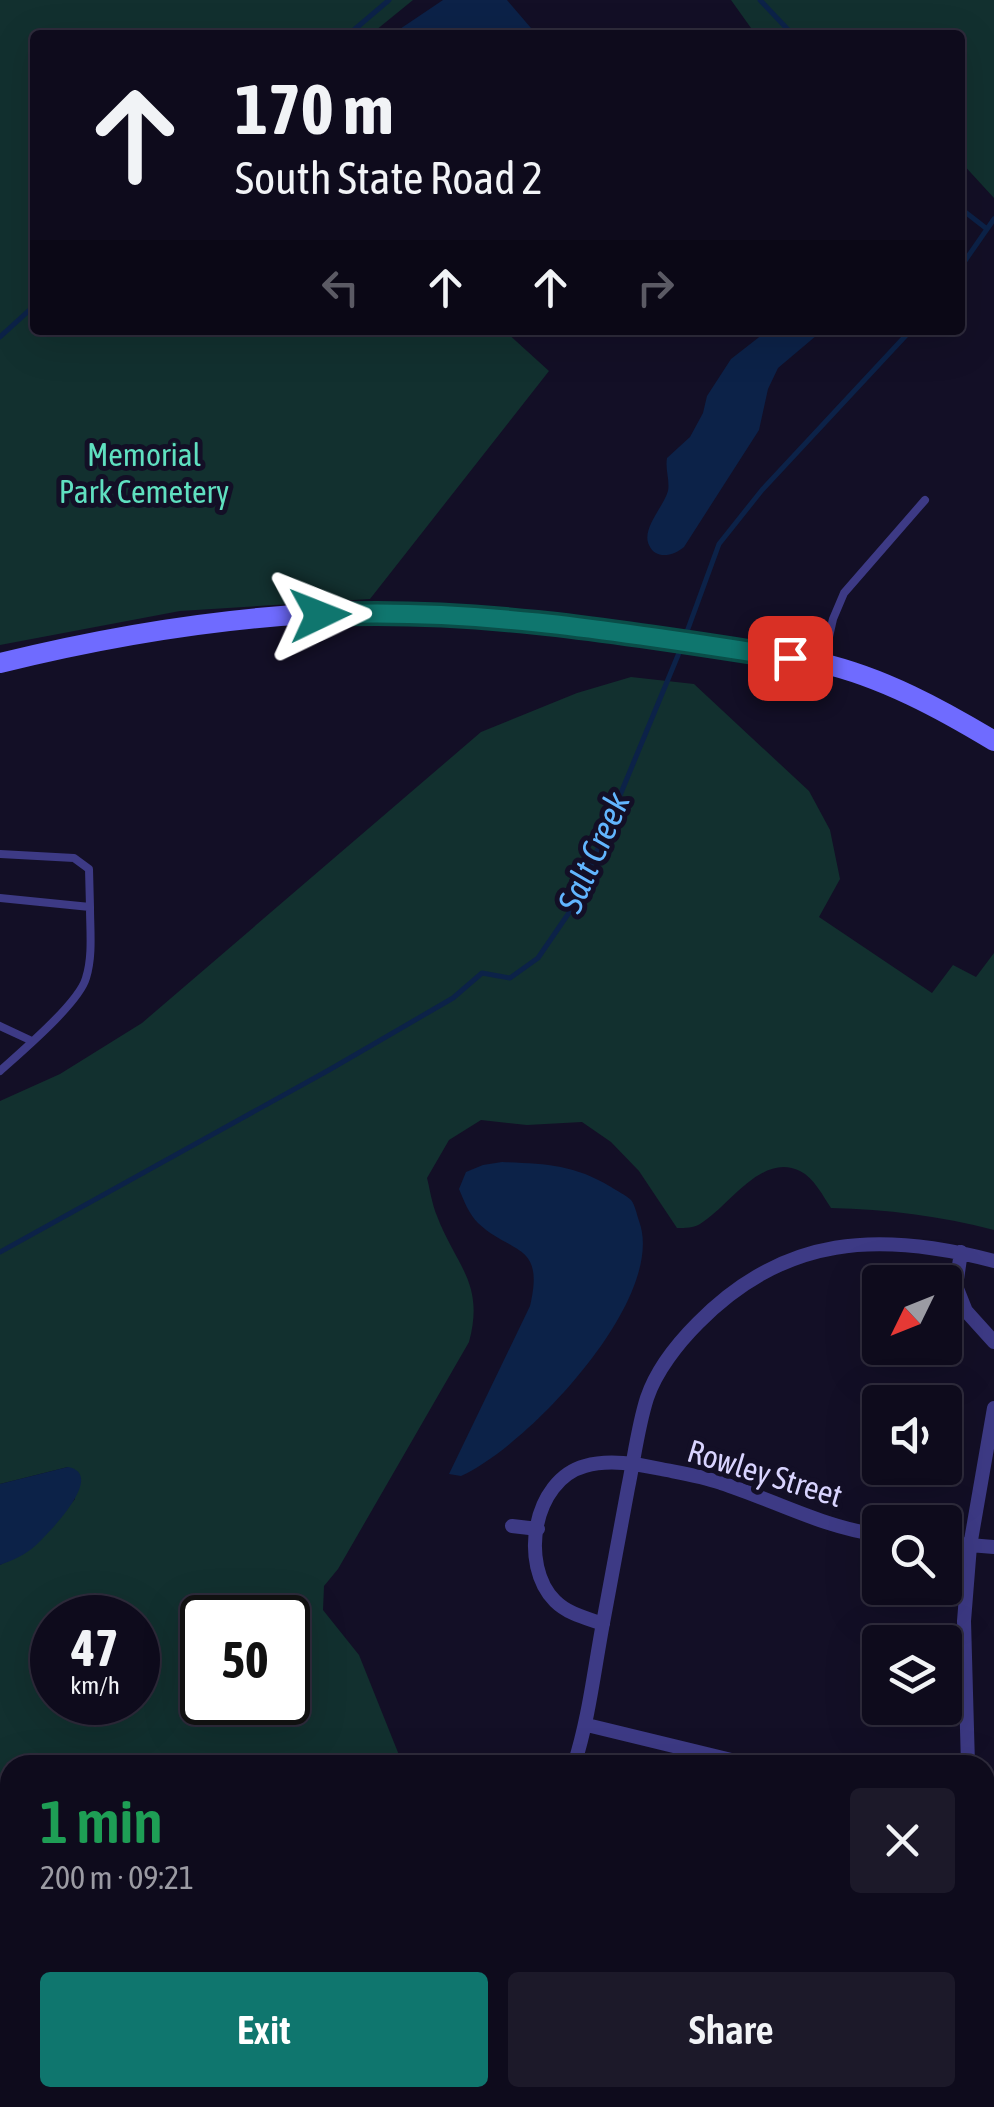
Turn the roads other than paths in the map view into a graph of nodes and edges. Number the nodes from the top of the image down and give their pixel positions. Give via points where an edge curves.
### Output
1 (925, 500) dead end
2 (0, 663) edge
3 (823, 664) junction
4 (994, 741) edge
5 (0, 854) edge
6 (0, 898) edge
7 (90, 907) junction
8 (0, 1026) edge
9 (32, 1041) junction
10 (0, 1071) edge
11 (961, 1252) junction
12 (994, 1261) edge
13 (994, 1342) edge
14 (994, 1408) edge
15 (633, 1464) junction
16 (512, 1526) dead end
17 (538, 1529) junction
18 (862, 1530) edge
19 (962, 1545) edge
20 (970, 1546) junction
21 (994, 1547) edge
22 (602, 1624) junction
23 (587, 1724) junction
24 (577, 1755) edge
25 (712, 1755) edge
26 (968, 1755) edge

1 - 3 lane via 844,593
2 - 3 main road via 182,628 351,614 482,617
3 - 4 main road via 948,713
5 - 7 lane via 74,858 89,869
6 - 7 lane
7 - 9 lane via 86,982
8 - 9 lane
9 - 10 lane
11 - 12 street
11 - 13 street via 956,1286 966,1311
11 - 15 street via 888,1242 830,1246 772,1267 724,1296 661,1370 647,1396
14 - 20 street
15 - 17 street, Rowley Street via 584,1466 567,1475 546,1499
15 - 18 street, Rowley Street via 717,1481
15 - 22 street
16 - 17 street
17 - 22 street via 538,1569 554,1600
19 - 20 street
20 - 21 street
20 - 26 street via 964,1621
22 - 23 street
23 - 24 street
23 - 25 street

